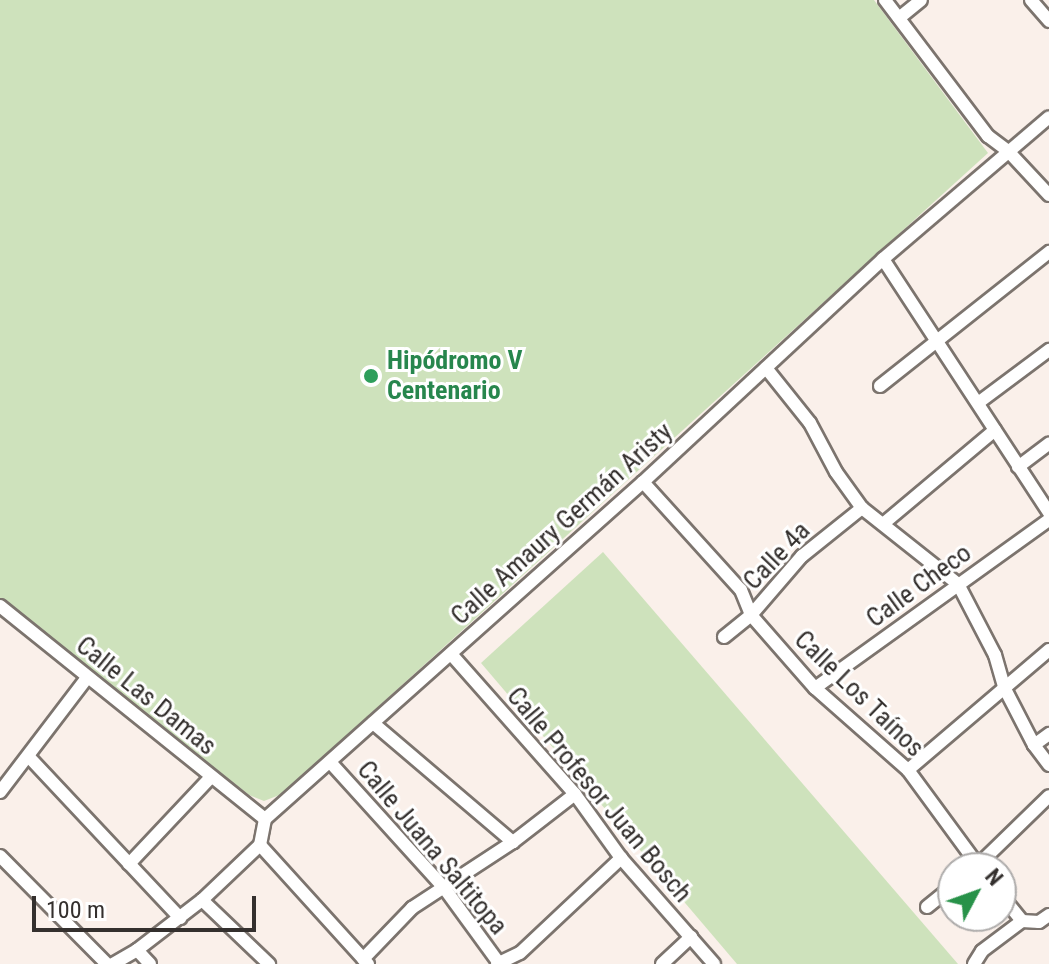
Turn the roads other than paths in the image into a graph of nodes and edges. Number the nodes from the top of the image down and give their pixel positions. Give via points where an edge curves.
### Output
1 (885, 0) edge
2 (921, 0) edge
3 (1031, 0) edge
4 (899, 18) junction
5 (1049, 21) edge
6 (1049, 117) edge
7 (1008, 151) junction
8 (1049, 195) edge
9 (1049, 252) edge
10 (883, 259) junction
11 (938, 339) junction
12 (1049, 350) edge
13 (766, 368) junction
14 (880, 386) dead end
15 (978, 403) junction
16 (995, 430) junction
17 (1049, 444) edge
18 (1018, 467) junction
19 (643, 482) junction
20 (862, 508) junction
21 (1049, 513) edge
22 (1049, 520) edge
23 (883, 524) junction
24 (958, 584) junction
25 (2, 611) edge
26 (751, 615) junction
27 (724, 637) dead end
28 (1049, 650) edge
29 (451, 654) junction
30 (87, 678) junction
31 (815, 688) junction
32 (1005, 689) junction
33 (373, 723) junction
34 (1049, 734) edge
35 (1034, 745) junction
36 (29, 757) junction
37 (330, 762) junction
38 (1049, 765) edge
39 (908, 770) junction
40 (210, 778) junction
41 (0, 792) edge
42 (575, 794) junction
43 (1049, 796) edge
44 (265, 819) junction
45 (513, 842) junction
46 (260, 845) junction
47 (967, 852) edge
48 (993, 852) edge
49 (0, 856) edge
50 (621, 858) junction
51 (129, 864) junction
52 (445, 889) junction
53 (937, 899) edge
54 (202, 900) junction
55 (927, 907) dead end
56 (1017, 915) edge
57 (1049, 915) edge
58 (180, 918) junction
59 (1022, 921) junction
60 (691, 937) junction
61 (137, 950) junction
62 (366, 962) edge
63 (498, 963) edge
64 (107, 964) edge
65 (113, 964) edge
66 (150, 964) edge
67 (269, 964) edge
68 (662, 964) edge
69 (714, 964) edge
70 (974, 964) edge

1 - 4 street
2 - 4 street
3 - 5 street
4 - 7 street via 988,136
6 - 7 street, Calle Amaury Germán Aristy
7 - 8 street
7 - 10 street, Calle Amaury Germán Aristy
9 - 11 street
10 - 11 street
10 - 13 street, Calle Amaury Germán Aristy
11 - 14 street
11 - 15 street
12 - 15 street
13 - 19 street, Calle Amaury Germán Aristy
13 - 20 street via 810,423
15 - 16 street
16 - 18 street
16 - 23 street
17 - 18 street
18 - 21 street
19 - 26 street, Calle Los Taínos via 741,590
19 - 29 street, Calle Amaury Germán Aristy
20 - 23 street
20 - 26 street, Calle 4a via 802,556
22 - 24 street, Calle Checo
23 - 24 street
24 - 31 street, Calle Checo
24 - 32 street via 995,655
25 - 30 street, Calle Las Damas
26 - 27 street, Calle 4a
26 - 31 street, Calle Los Taínos
28 - 32 street
29 - 33 street, Calle Amaury Germán Aristy
29 - 42 street, Calle Profesor Juan Bosch
30 - 36 street
30 - 40 street, Calle Las Damas
31 - 39 street, Calle Los Taínos
32 - 35 street
32 - 39 street
33 - 37 street, Calle Amaury Germán Aristy
33 - 45 street
34 - 35 street
35 - 38 street
36 - 41 street
36 - 51 street
37 - 44 street, Calle Amaury Germán Aristy
37 - 52 street, Calle Juana Saltitopa
39 - 47 street, Calle Los Taínos
40 - 44 street, Calle Las Damas
40 - 51 street
42 - 45 street
42 - 50 street, Calle Profesor Juan Bosch
43 - 48 street
44 - 46 street
45 - 52 street
46 - 54 street
46 - 62 street
49 - 64 street
50 - 60 street, Calle Profesor Juan Bosch
50 - 63 street via 520,953
51 - 58 street
52 - 62 street via 412,908
52 - 63 street, Calle Juana Saltitopa
53 - 55 street
54 - 58 street
54 - 67 street
56 - 59 street
57 - 59 street via 1039,922
58 - 61 street
59 - 70 street via 982,951
60 - 68 street
60 - 69 street, Calle Profesor Juan Bosch
61 - 65 street
61 - 66 street

